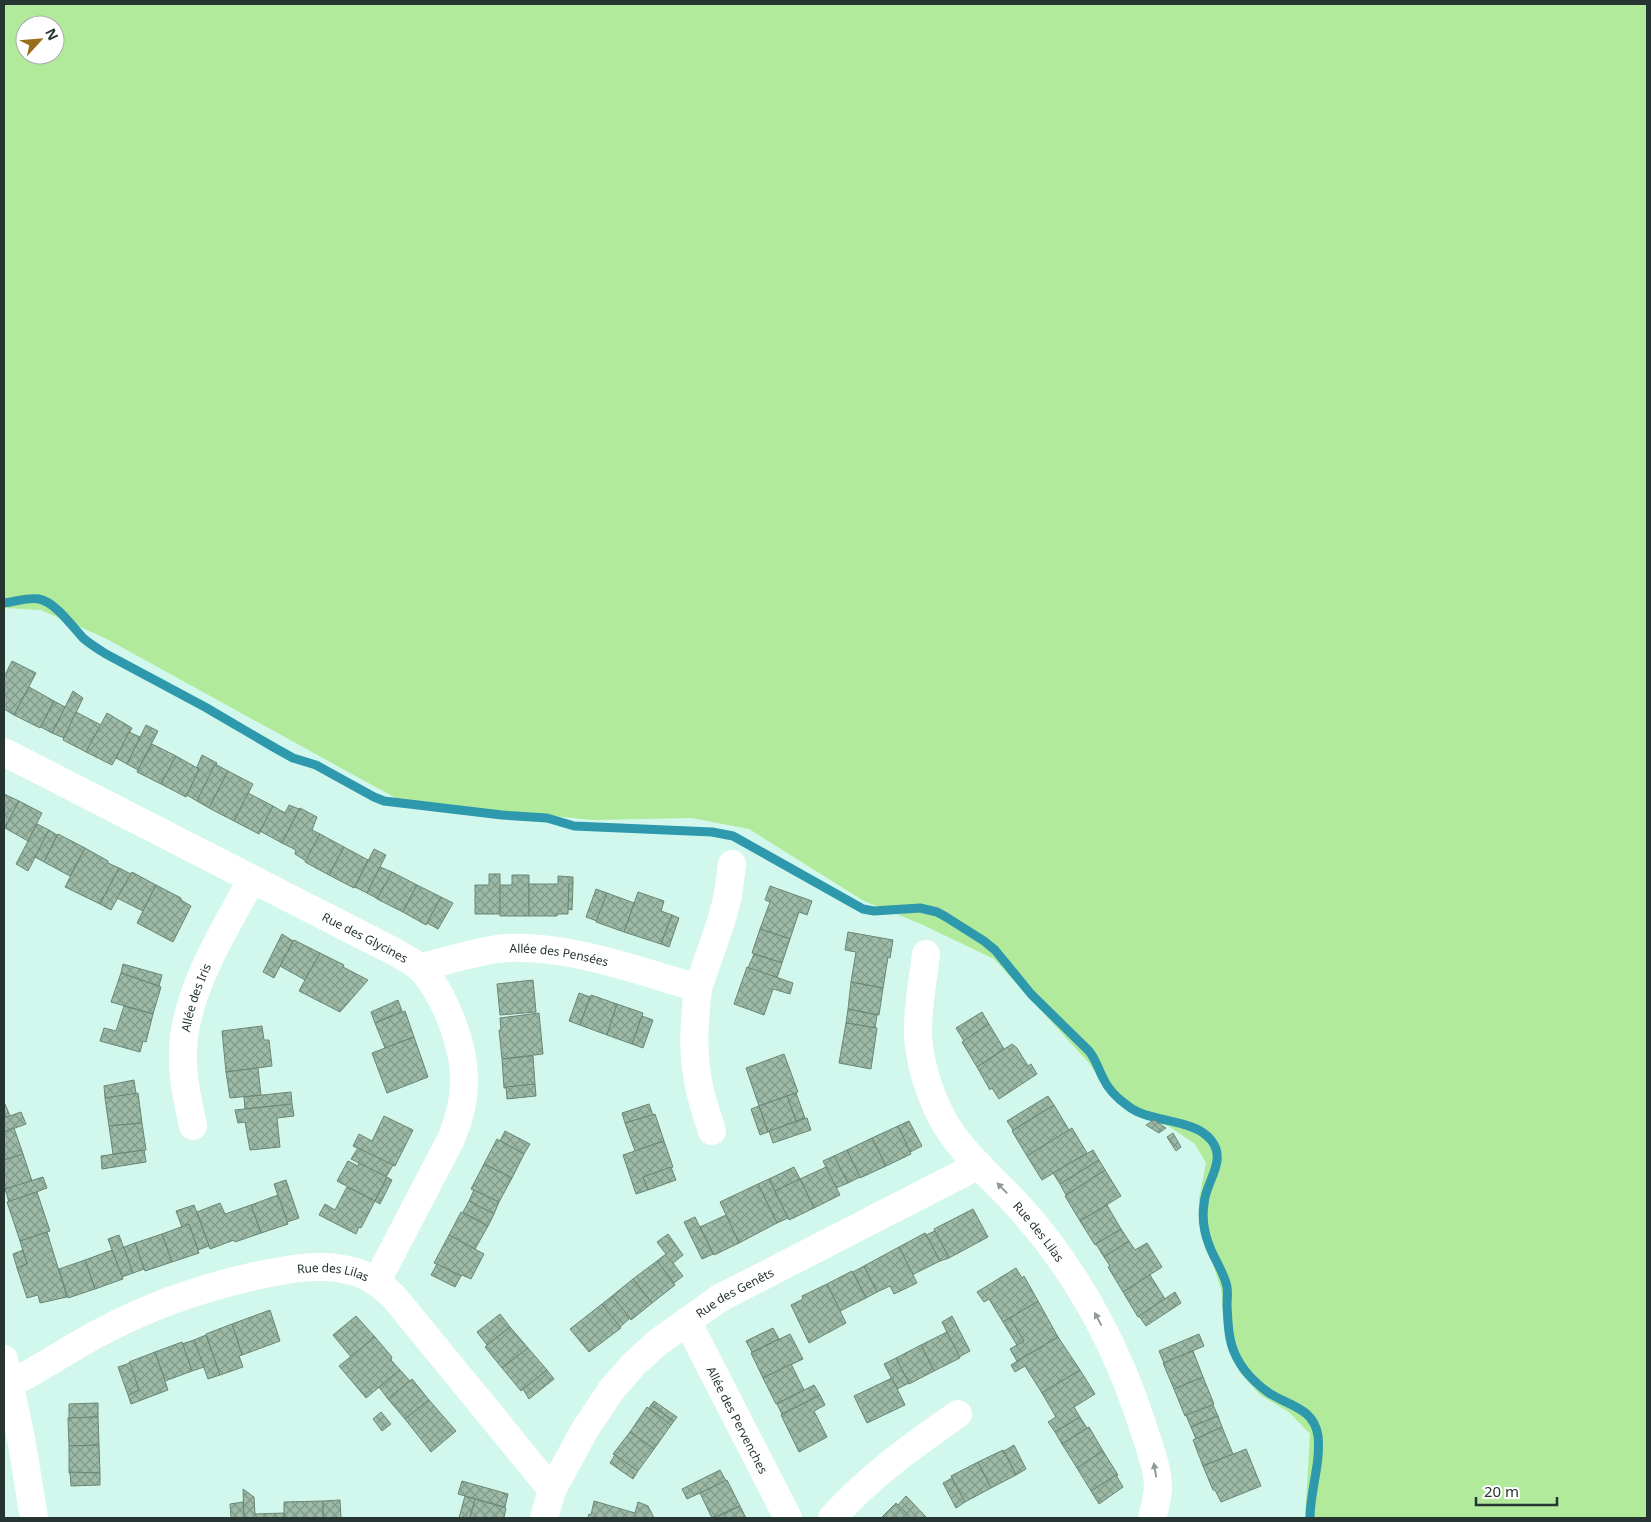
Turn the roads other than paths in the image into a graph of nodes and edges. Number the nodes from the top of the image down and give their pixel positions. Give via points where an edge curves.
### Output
1 (4, 752) edge
2 (732, 864) dead end
3 (252, 879) junction
4 (926, 954) dead end
5 (420, 968) junction
6 (698, 988) junction
7 (192, 1126) dead end
8 (712, 1131) dead end
9 (979, 1165) junction
10 (376, 1281) junction
11 (687, 1321) junction
12 (6, 1377) edge
13 (958, 1414) dead end
14 (552, 1490) junction
15 (34, 1518) edge
16 (544, 1518) edge
17 (788, 1518) edge
18 (832, 1518) edge
19 (1152, 1518) edge

1 - 3 street, Rue des Glycines
2 - 6 street via 721,922
3 - 5 street, Rue des Glycines
3 - 7 street, Allée des Iris via 207,963 185,1027 182,1053
4 - 9 street, Rue des Lilas via 919,1012 921,1062 941,1116 954,1137
5 - 6 street, Allée des Pensées via 498,949 528,948 600,960
5 - 10 street, Rue des Glycines via 442,999 455,1028 465,1070 464,1098 451,1140
6 - 8 street via 694,1029 696,1074
9 - 11 street, Rue des Genêts via 720,1298
19 -> 9 street, Rue des Lilas via 1158,1489 1154,1462 1136,1402 1112,1347 1074,1278 1023,1210
10 - 12 street, Rue des Lilas via 349,1271 311,1266 221,1284 142,1311
10 - 14 street, Rue des Lilas via 394,1296
11 - 14 street, Rue des Genêts via 646,1353 612,1389 572,1450
11 - 17 street, Allée des Pervenches
12 - 15 street via 22,1438
13 - 18 street via 890,1462
14 - 16 street

